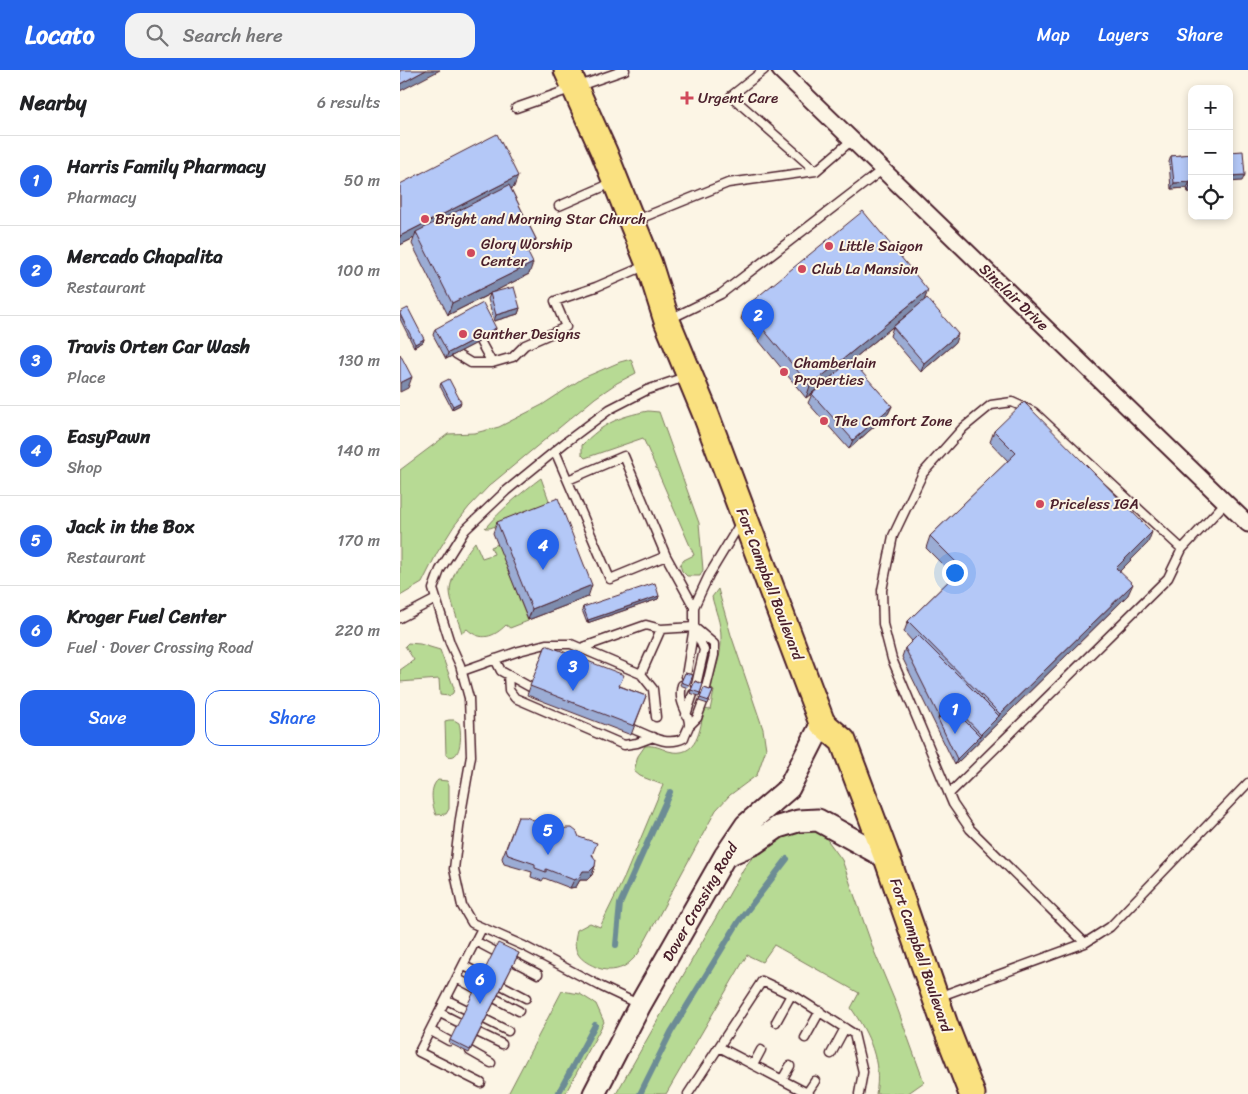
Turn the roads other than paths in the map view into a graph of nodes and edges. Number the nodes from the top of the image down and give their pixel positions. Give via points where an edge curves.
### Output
1 (625, 70) edge
2 (764, 70) edge
3 (780, 70) edge
4 (571, 79) edge
5 (516, 108) dead end
6 (852, 140) junction
7 (882, 170) junction
8 (816, 171) junction
9 (616, 182) junction
10 (559, 206) dead end
11 (632, 222) junction
12 (649, 264) junction
13 (667, 321) junction
14 (480, 341) edge
15 (456, 354) edge
16 (492, 363) junction
17 (690, 375) junction
18 (555, 451) junction
19 (568, 480) junction
20 (1226, 502) junction
21 (744, 517) junction
22 (1248, 524) edge
23 (1182, 549) junction
24 (666, 556) junction
25 (436, 599) junction
26 (694, 607) junction
27 (400, 618) edge
28 (694, 627) junction
29 (660, 629) junction
30 (581, 648) junction
31 (495, 659) junction
32 (462, 671) junction
33 (641, 674) junction
34 (508, 675) junction
35 (686, 676) edge
36 (696, 685) edge
37 (682, 686) edge
38 (530, 687) edge
39 (706, 692) edge
40 (693, 694) edge
41 (703, 702) edge
42 (686, 715) junction
43 (656, 717) dead end
44 (822, 723) junction
45 (689, 726) junction
46 (633, 729) edge
47 (653, 737) junction
48 (1248, 783) edge
49 (949, 794) junction
50 (725, 856) junction
51 (887, 858) junction
52 (482, 928) junction
53 (476, 942) junction
54 (1085, 943) junction
55 (494, 951) edge
56 (514, 962) edge
57 (464, 966) junction
58 (538, 974) dead end
59 (482, 975) edge
60 (458, 979) junction
61 (503, 986) edge
62 (476, 988) edge
63 (791, 995) junction
64 (936, 997) junction
65 (526, 998) dead end
66 (496, 999) edge
67 (447, 1000) junction
68 (640, 1005) junction
69 (465, 1010) edge
70 (518, 1012) dead end
71 (820, 1012) junction
72 (440, 1013) junction
73 (486, 1020) edge
74 (458, 1022) edge
75 (776, 1022) dead end
76 (845, 1028) junction
77 (430, 1031) junction
78 (508, 1031) dead end
79 (479, 1032) edge
80 (806, 1038) dead end
81 (449, 1041) edge
82 (502, 1044) dead end
83 (719, 1047) junction
84 (761, 1050) dead end
85 (470, 1051) edge
86 (831, 1054) dead end
87 (491, 1062) dead end
88 (753, 1065) junction
89 (790, 1066) dead end
90 (782, 1080) junction
91 (815, 1081) dead end
92 (481, 1083) dead end
93 (968, 1093) edge
94 (594, 1094) edge
95 (688, 1094) edge
96 (808, 1094) edge
97 (859, 1094) edge

1 - 4 lane
2 - 8 lane via 731,96
3 - 6 street, Sinclair Drive
4 - 5 lane
4 - 9 highway, Fort Campbell Boulevard
6 - 7 street, Sinclair Drive
6 - 8 lane
7 - 13 lane via 721,294
7 - 20 street, Sinclair Drive
8 - 11 lane via 728,183
9 - 10 lane
9 - 11 highway, Fort Campbell Boulevard
11 - 12 highway, Fort Campbell Boulevard
12 - 13 highway, Fort Campbell Boulevard
12 - 16 lane via 555,301 566,327 525,345 514,357
13 - 17 highway, Fort Campbell Boulevard
14 - 16 lane
15 - 16 lane via 471,363
17 - 18 lane via 647,390 610,408
17 - 21 highway, Fort Campbell Boulevard
18 - 19 lane
18 - 25 lane via 465,530 440,570 433,589
19 - 24 lane via 610,579
19 - 24 lane via 624,456
20 - 22 street, Sinclair Drive
20 - 23 lane
21 - 26 lane
21 - 44 highway, Fort Campbell Boulevard
23 - 49 lane via 1168,578
23 - 49 lane via 1034,412 1012,402 991,405 963,428 923,473 893,536 882,590 883,624 892,659
24 - 26 lane
25 - 27 lane
25 - 32 lane
26 - 28 lane
28 - 29 lane
28 - 35 lane
28 - 36 lane via 704,650
28 - 39 lane via 714,644
29 - 30 lane via 646,626
29 - 33 lane
30 - 31 lane via 572,644 546,644
30 - 33 lane
31 - 32 lane
31 - 34 lane via 501,671
32 - 52 lane via 468,698 472,756 454,869 462,906 472,923
33 - 43 lane via 653,689
34 - 38 lane
34 - 47 lane via 509,690 515,698 614,741 624,745
37 - 42 lane via 680,692
40 - 42 lane
41 - 45 lane via 697,718
42 - 45 lane
44 - 50 main road, Dover Crossing Road via 789,788 746,825
44 - 51 highway, Fort Campbell Boulevard via 843,741
45 - 47 lane via 684,738 676,742
46 - 47 lane
48 - 54 lane via 1110,927
49 - 54 lane via 970,829
50 - 51 main road via 756,843 778,826 818,820
50 - 68 main road, Dover Crossing Road
51 - 64 highway, Fort Campbell Boulevard
52 - 53 lane
52 - 68 lane
53 - 55 lane
53 - 57 lane
54 - 64 lane
56 - 58 lane
57 - 59 lane
57 - 60 lane
60 - 62 lane
60 - 67 lane
61 - 65 lane
63 - 71 lane
63 - 75 lane
63 - 83 lane via 762,982
64 - 93 highway, Fort Campbell Boulevard
66 - 70 lane
67 - 69 lane
67 - 72 lane
68 - 94 main road, Dover Crossing Road
71 - 76 lane
71 - 80 lane
72 - 74 lane
72 - 77 lane
73 - 78 lane
76 - 86 lane
76 - 97 lane via 854,1034 863,1072
77 - 81 lane
77 - 92 lane via 419,1052
79 - 82 lane
83 - 88 lane
83 - 95 lane
84 - 88 lane
85 - 87 lane
88 - 90 lane
89 - 90 lane
90 - 96 lane
91 - 96 lane

